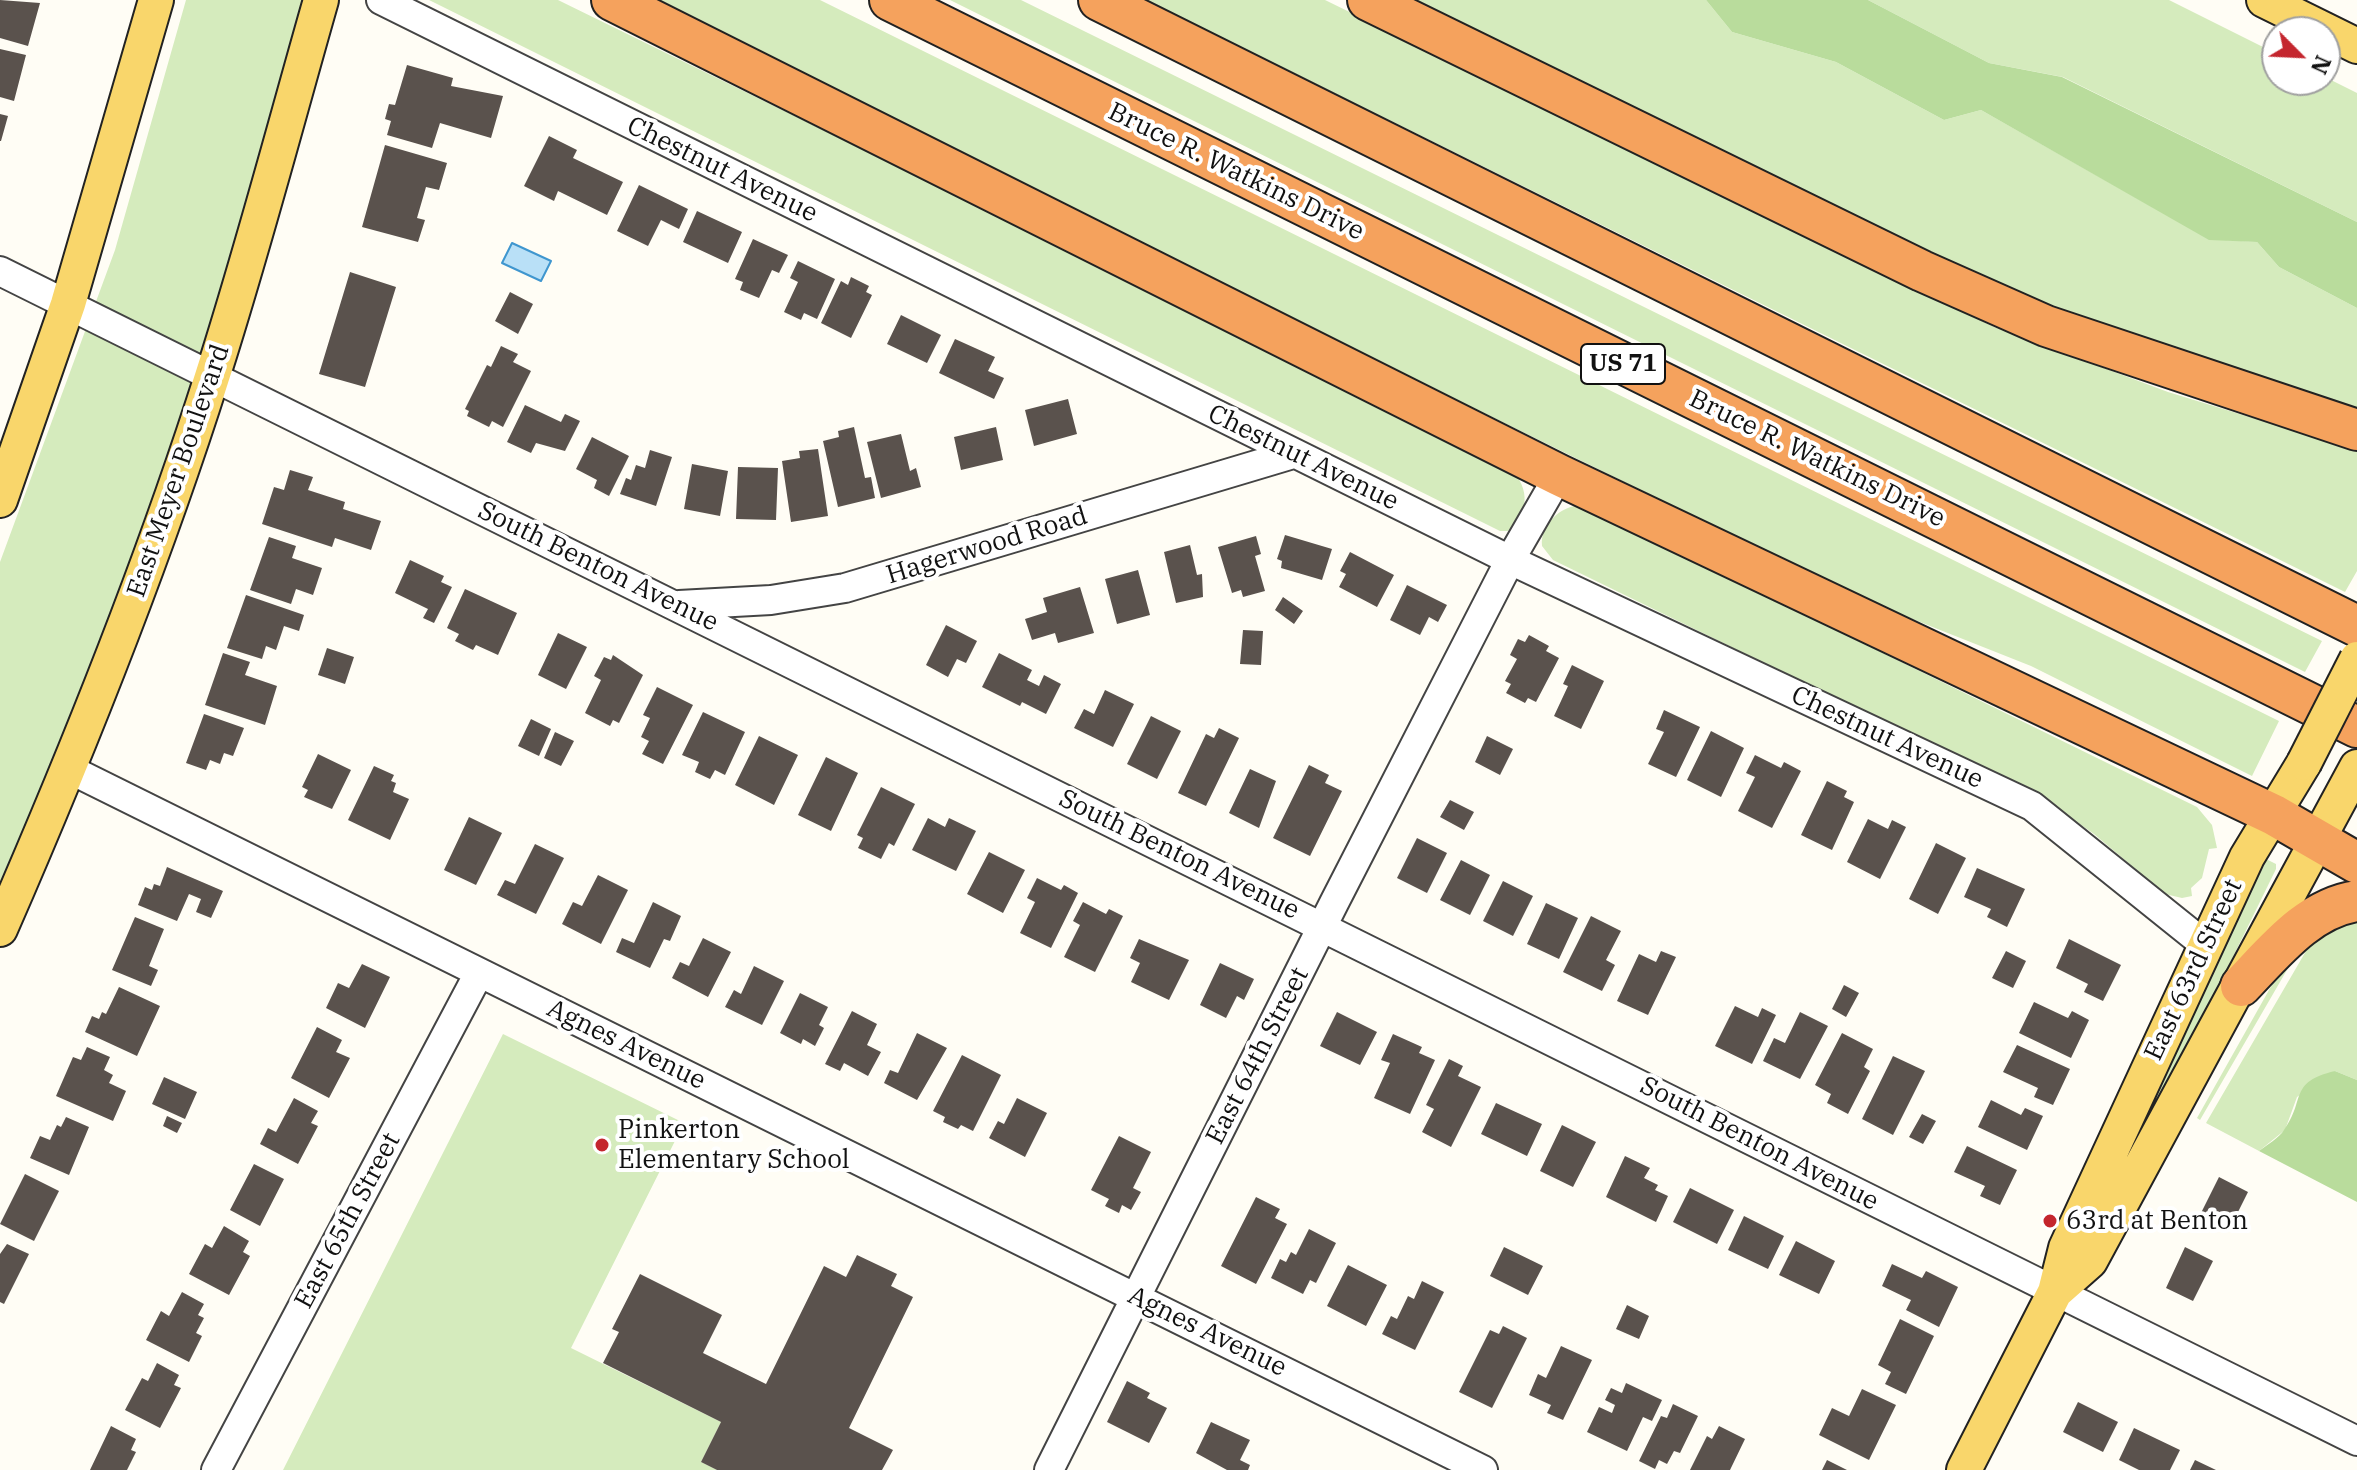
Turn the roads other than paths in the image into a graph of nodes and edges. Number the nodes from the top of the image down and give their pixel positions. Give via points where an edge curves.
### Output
1 (156, 0) edge
2 (321, 0) edge
3 (381, 0) edge
4 (612, 0) edge
5 (890, 0) edge
6 (1099, 0) edge
7 (1368, 0) edge
8 (2264, 0) edge
9 (2354, 38) edge
10 (0, 271) edge
11 (68, 304) junction
12 (213, 376) junction
13 (2357, 430) edge
14 (1293, 454) junction
15 (1559, 475) junction
16 (0, 500) edge
17 (1510, 560) junction
18 (675, 606) junction
19 (2357, 626) edge
20 (2357, 659) edge
21 (2357, 727) edge
22 (69, 769) junction
23 (2352, 776) edge
24 (2274, 815) junction
25 (2318, 842) junction
26 (2357, 863) edge
27 (2357, 901) edge
28 (1322, 926) junction
29 (0, 929) edge
30 (2204, 944) junction
31 (479, 973) junction
32 (2241, 986) junction
33 (2055, 1292) junction
34 (1137, 1298) junction
35 (2357, 1441) edge
36 (216, 1470) edge
37 (1049, 1470) edge
38 (1483, 1470) edge
39 (1964, 1470) edge

1 - 11 main road
2 - 12 main road, East Meyer Boulevard
3 - 14 street, Chestnut Avenue
4 - 15 highway
5 - 21 highway, Bruce R. Watkins Drive / US 71
6 - 19 highway
7 - 13 highway via 1922,271 2046,326
8 - 9 main road
10 - 11 street, South Benton Avenue
11 - 12 street, South Benton Avenue
11 - 16 main road
12 - 18 street, South Benton Avenue
12 - 22 main road, East Meyer Boulevard via 135,602
14 - 17 street, Chestnut Avenue
14 - 18 street, Hagerwood Road via 845,588 771,600
15 - 17 street, East 64th Street
15 - 24 highway
17 - 28 street, East 64th Street
17 - 30 street, Chestnut Avenue via 2032,806
18 - 28 street, South Benton Avenue
20 - 24 main road, East 63rd Street, bridge
22 - 29 main road, East Meyer Boulevard
22 - 31 street, Agnes Avenue
23 - 25 main road, East 63rd Street
24 - 25 highway
24 - 30 main road, East 63rd Street
25 - 26 highway
25 - 32 main road, East 63rd Street
27 - 32 highway via 2337,904 2289,936
28 - 33 street, South Benton Avenue
28 - 34 street, East 64th Street
30 - 33 main road, East 63rd Street via 2066,1248
31 - 34 street, Agnes Avenue
31 - 36 street, East 65th Street
32 - 33 main road, East 63rd Street via 2090,1261
33 - 35 street, South Benton Avenue
33 - 39 main road, East 63rd Street
34 - 37 street, East 64th Street
34 - 38 street, Agnes Avenue

